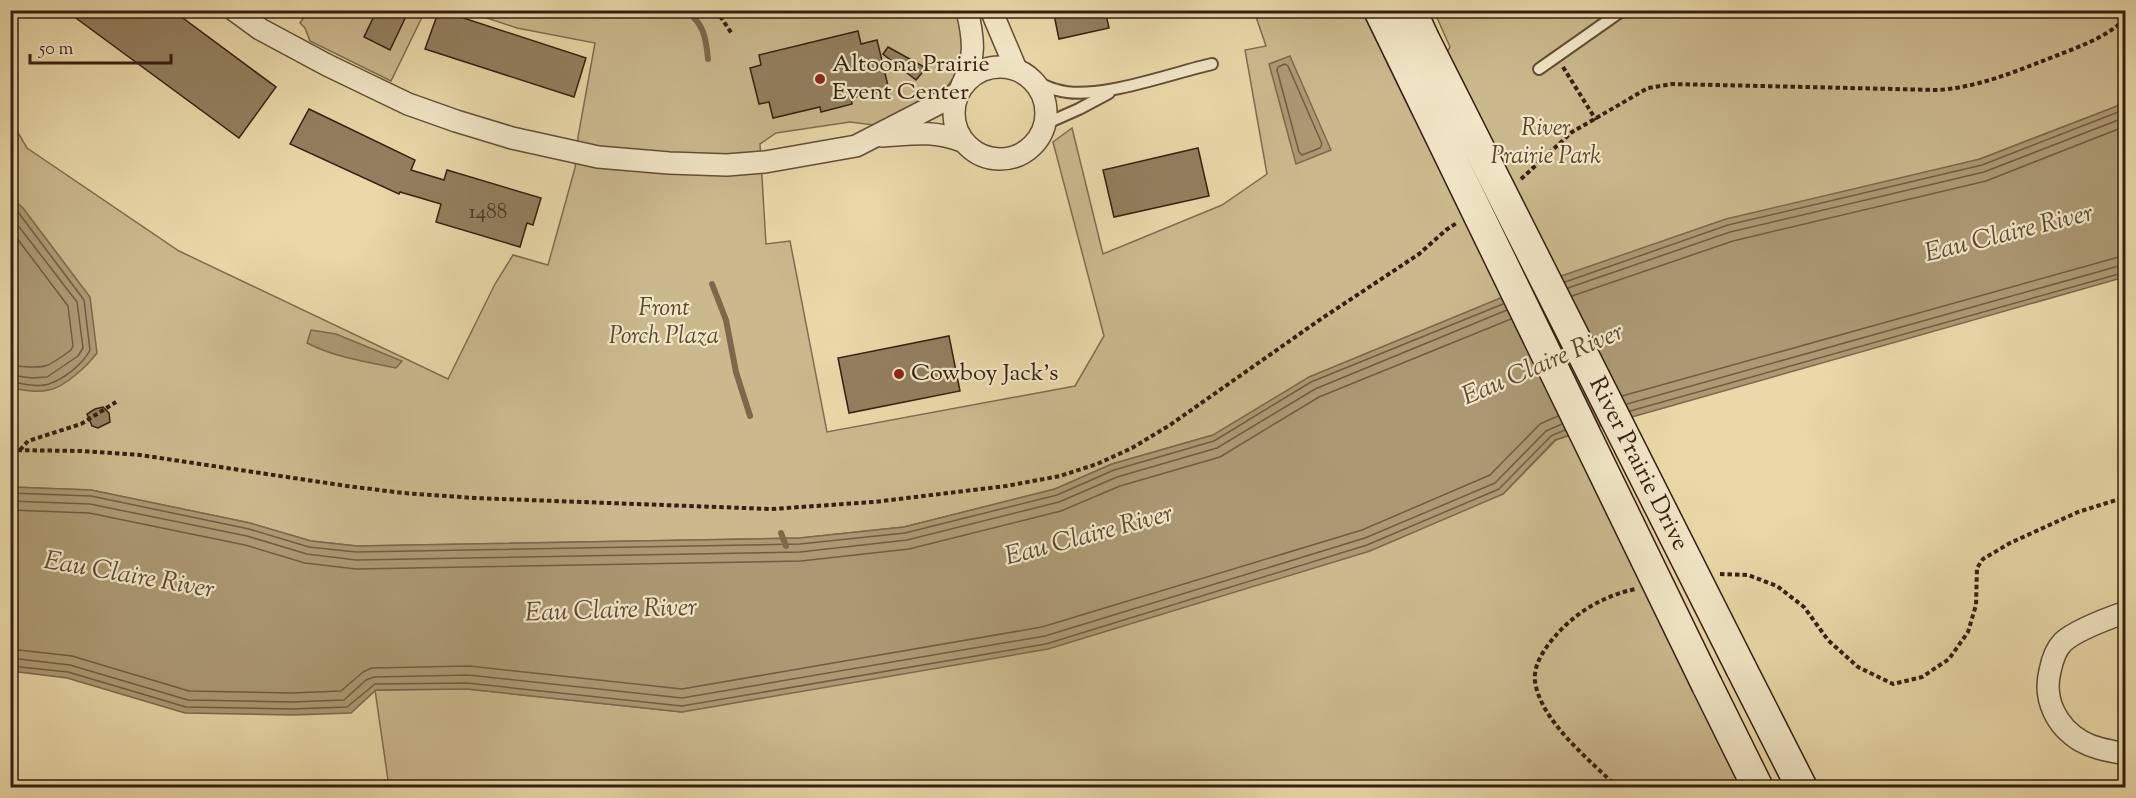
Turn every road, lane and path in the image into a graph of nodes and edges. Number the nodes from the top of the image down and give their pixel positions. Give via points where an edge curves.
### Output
1 (234, 10) edge
2 (716, 10) edge
3 (967, 10) edge
4 (991, 10) edge
5 (1379, 10) edge
6 (1411, 10) edge
7 (1623, 10) edge
8 (2126, 18) edge
9 (732, 34) dead end
10 (1410, 43) junction
11 (1558, 58) junction
12 (1212, 64) dead end
13 (1539, 69) dead end
14 (1023, 74) junction
15 (1115, 89) junction
16 (959, 90) junction
17 (1596, 120) junction
18 (1045, 124) junction
19 (875, 137) junction
20 (962, 141) junction
21 (1518, 183) dead end
22 (1464, 218) dead end
23 (116, 402) dead end
24 (10, 450) edge
25 (21, 450) junction
26 (2126, 497) edge
27 (1719, 573) dead end
28 (1640, 589) dead end
29 (2126, 612) edge
30 (2126, 754) edge
31 (1618, 788) edge
32 (1758, 788) edge
33 (1802, 788) edge

1 - 19 street via 260,29 333,69 408,104 456,122 557,149 598,157 727,165 856,146
2 - 9 path
3 - 16 street via 973,48
4 - 14 street
5 - 10 main road, River Prairie Drive
6 - 10 main road, River Prairie Drive
7 - 11 lane
8 - 17 path via 2087,43 1999,78 1959,88 1661,85 1648,88
10 - 32 main road, River Prairie Drive, bridge
10 - 33 main road, River Prairie Drive, bridge
11 - 13 lane
11 - 17 path
12 - 15 lane
14 - 15 lane via 1057,91
14 - 16 street via 1000,66 985,68 972,75
14 - 18 street via 1039,88 1044,99
15 - 18 lane
16 - 19 street
16 - 20 street via 953,118
17 - 21 path via 1572,132
18 - 20 street via 1031,148 1007,159 981,155
19 - 20 street via 922,133
22 - 25 path via 1419,254 1131,448 1060,476 1006,486 874,502 771,509 522,500 392,491 140,455
23 - 25 path via 81,424 28,441
24 - 25 path
26 - 27 path via 2078,512 1983,559 1977,568 1976,605 1968,632 1949,659 1922,677 1893,684 1858,667 1828,640 1804,607 1777,586 1748,575
28 - 31 path via 1618,593 1581,611 1545,649 1534,680 1557,728
29 - 30 street via 2097,622 2063,642 2052,660 2046,686 2052,708 2064,727 2081,741

